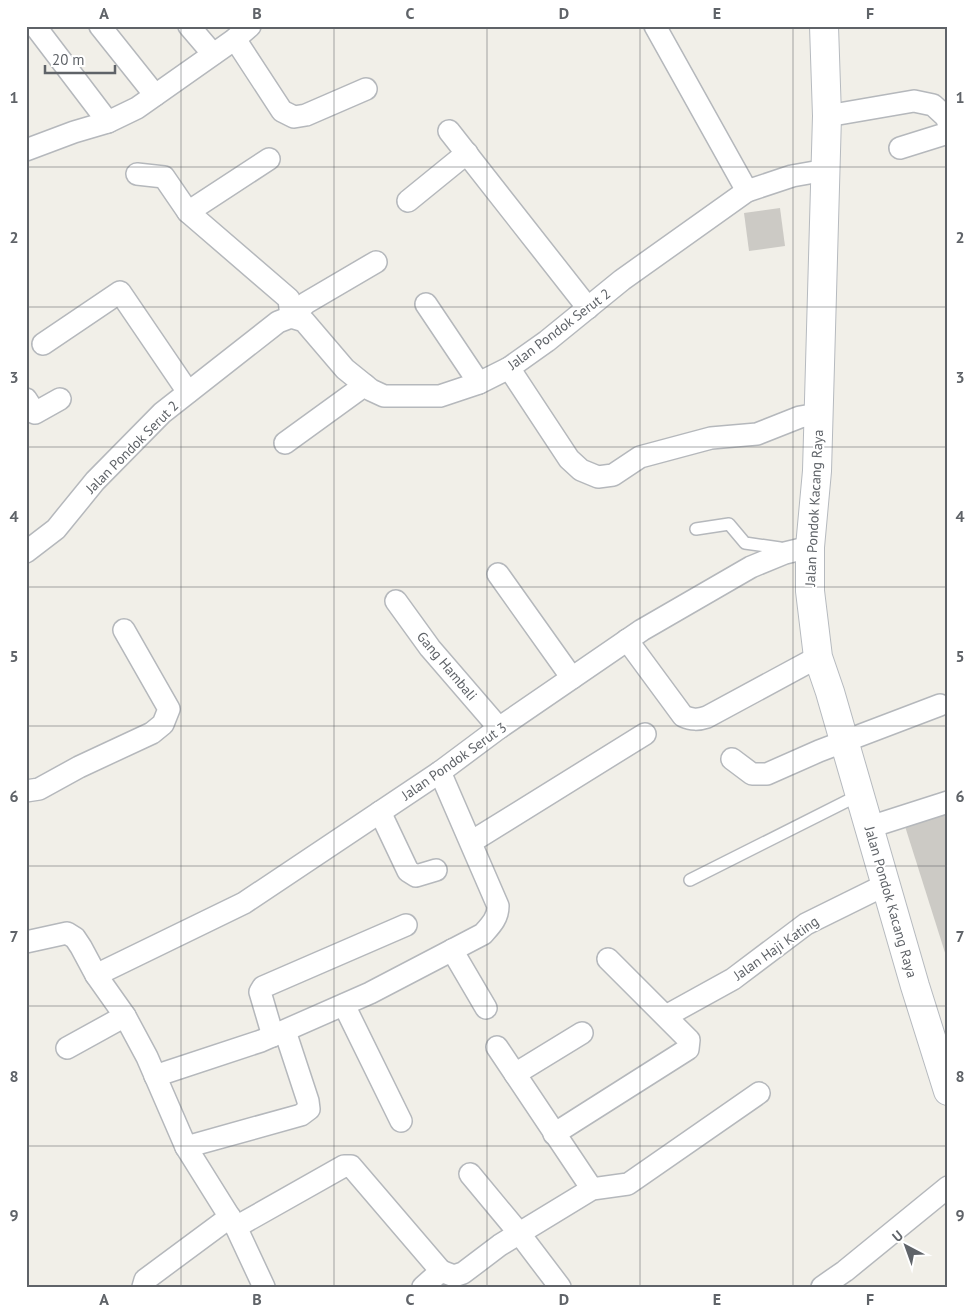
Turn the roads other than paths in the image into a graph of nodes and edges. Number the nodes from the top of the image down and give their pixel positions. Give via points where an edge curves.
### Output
1 (36, 26) edge
2 (100, 26) edge
3 (189, 26) edge
4 (655, 26) edge
5 (824, 26) edge
6 (242, 33) edge
7 (213, 54) junction
8 (366, 89) dead end
9 (154, 95) junction
10 (827, 116) junction
11 (108, 122) junction
12 (948, 122) edge
13 (449, 131) dead end
14 (948, 133) edge
15 (900, 148) dead end
16 (26, 150) edge
17 (467, 153) junction
18 (269, 159) dead end
19 (826, 170) junction
20 (136, 174) dead end
21 (747, 191) junction
22 (408, 201) dead end
23 (188, 212) junction
24 (376, 262) dead end
25 (426, 304) dead end
26 (588, 308) junction
27 (291, 317) junction
28 (44, 344) dead end
29 (509, 368) junction
30 (479, 383) junction
31 (365, 385) junction
32 (188, 392) junction
33 (60, 399) dead end
34 (29, 410) edge
35 (818, 414) junction
36 (284, 443) dead end
37 (696, 529) dead end
38 (798, 550) junction
39 (26, 552) edge
40 (498, 574) dead end
41 (396, 601) dead end
42 (124, 630) dead end
43 (627, 640) junction
44 (818, 657) junction
45 (572, 678) junction
46 (940, 705) dead end
47 (499, 728) junction
48 (645, 734) dead end
49 (845, 741) junction
50 (732, 759) dead end
51 (440, 772) junction
52 (26, 791) edge
53 (860, 795) junction
54 (948, 802) edge
55 (380, 812) junction
56 (870, 827) junction
57 (471, 842) junction
58 (436, 870) dead end
59 (690, 880) dead end
60 (887, 884) junction
61 (406, 925) dead end
62 (26, 942) edge
63 (452, 950) junction
64 (608, 959) dead end
65 (96, 975) junction
66 (344, 1005) junction
67 (486, 1008) dead end
68 (125, 1016) junction
69 (666, 1016) junction
70 (279, 1033) junction
71 (582, 1033) dead end
72 (67, 1048) dead end
73 (497, 1048) dead end
74 (515, 1074) junction
75 (155, 1076) junction
76 (948, 1090) edge
77 (759, 1093) dead end
78 (401, 1121) dead end
79 (554, 1134) junction
80 (186, 1146) junction
81 (470, 1174) dead end
82 (948, 1187) edge
83 (592, 1190) junction
84 (233, 1222) junction
85 (519, 1233) junction
86 (441, 1271) junction
87 (143, 1287) edge
88 (264, 1287) edge
89 (422, 1287) edge
90 (560, 1287) edge
91 (822, 1287) edge

1 - 11 street
2 - 9 street
3 - 7 street
4 - 21 street
5 - 10 main road, Jalan Pondok Kacang Raya
6 - 7 street
6 - 8 street via 282,111 294,117 306,116
7 - 9 street
9 - 11 street via 137,108
10 - 12 street via 914,101 933,105
10 - 19 main road, Jalan Pondok Kacang Raya
11 - 16 street
13 - 17 street
14 - 15 street
17 - 22 street
17 - 26 street
18 - 23 street
19 - 21 street, Jalan Pondok Serut 2 via 792,176
19 - 35 main road, Jalan Pondok Kacang Raya
20 - 23 street via 164,177
21 - 26 street, Jalan Pondok Serut 2
23 - 27 street via 289,299
24 - 27 street via 306,303
25 - 30 street
26 - 29 street, Jalan Pondok Serut 2
27 - 31 street, Jalan Pondok Serut 2 via 304,321 345,369
27 - 32 street, Jalan Pondok Serut 2 via 278,322
28 - 32 street via 120,292
29 - 30 street, Jalan Pondok Serut 2
29 - 35 street via 569,459 581,470 598,477 613,475 640,457 711,438 757,434 800,417
30 - 31 street, Jalan Pondok Serut 2 via 440,396 384,396
31 - 36 street
32 - 39 street, Jalan Pondok Serut 2 via 162,413 101,474 56,529
33 - 34 street
35 - 38 main road, Jalan Pondok Kacang Raya via 817,471
37 - 38 lane via 729,524 745,543
38 - 43 street, Jalan Pondok Serut 3 via 751,567
38 - 44 main road, Jalan Pondok Kacang Raya via 810,591
40 - 45 street
41 - 47 street, Gang Hambali via 430,648
42 - 52 street via 169,709 163,724 152,733 39,789
43 - 44 street via 683,716 698,720
43 - 45 street, Jalan Pondok Serut 3
44 - 49 main road, Jalan Pondok Kacang Raya
45 - 47 street, Jalan Pondok Serut 3
46 - 49 street
47 - 51 street, Jalan Pondok Serut 3
48 - 57 street
49 - 50 street via 767,774 752,774
49 - 53 main road, Jalan Pondok Kacang Raya
51 - 55 street, Jalan Pondok Serut 3
51 - 57 street
53 - 56 main road, Jalan Pondok Kacang Raya
53 - 59 lane
54 - 56 street
55 - 58 street via 408,871 416,876
55 - 65 street, Jalan Pondok Serut 3 via 244,903
56 - 60 main road, Jalan Pondok Kacang Raya
57 - 63 street via 498,906 498,914 483,934
60 - 69 street, Jalan Haji Kating via 806,924 733,979
60 - 76 main road, Jalan Pondok Kacang Raya
61 - 70 street via 262,989 260,992
62 - 65 street via 67,933 81,947
63 - 66 street
63 - 67 street
64 - 69 street
65 - 68 street
66 - 70 street
66 - 78 street
68 - 72 street
68 - 75 street
69 - 79 street via 689,1040 688,1049
70 - 75 street
70 - 80 street via 309,1109 301,1115
71 - 74 street
73 - 74 street
74 - 79 street
75 - 80 street
77 - 83 street via 628,1184
79 - 83 street
80 - 84 street
81 - 85 street
82 - 91 street
83 - 85 street
84 - 86 street via 344,1166 351,1166
84 - 87 street via 145,1280
84 - 88 street
85 - 86 street via 463,1273 454,1276
85 - 90 street
86 - 89 street

